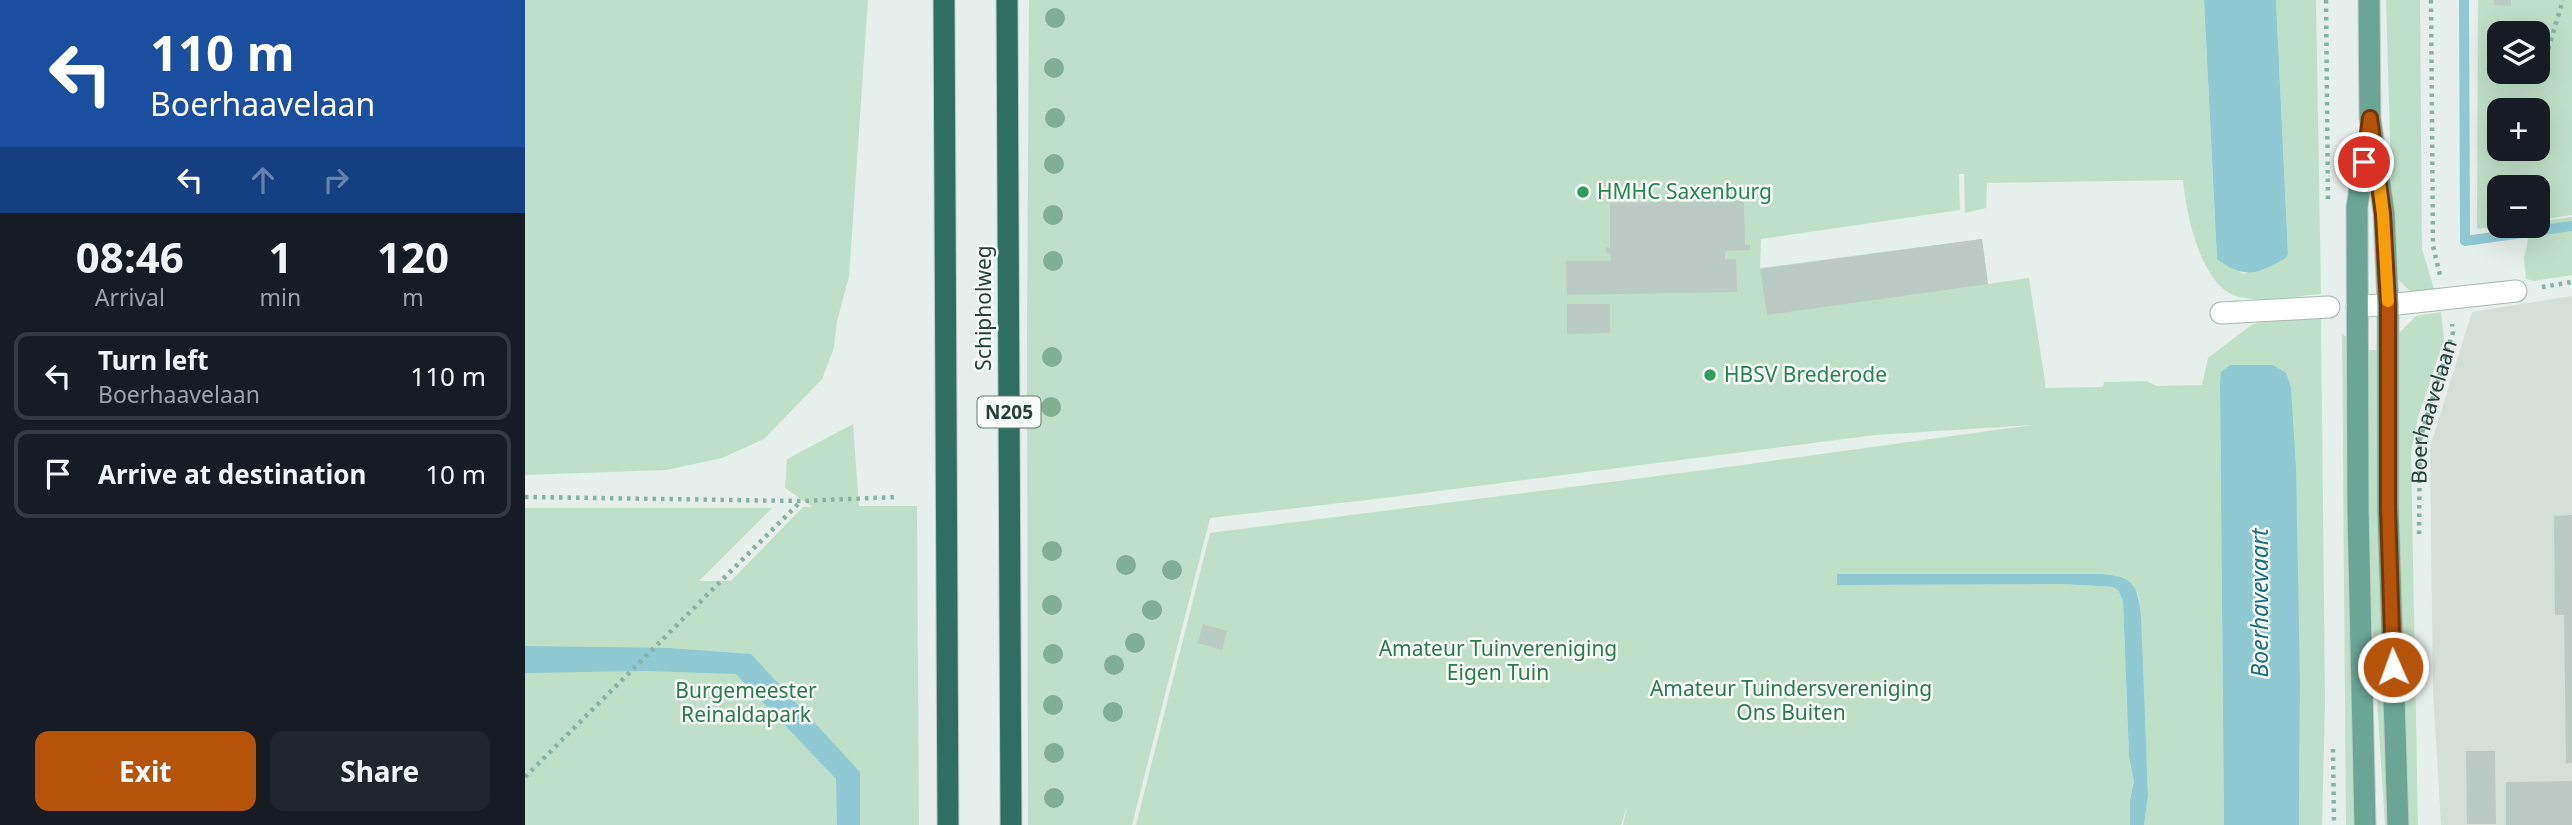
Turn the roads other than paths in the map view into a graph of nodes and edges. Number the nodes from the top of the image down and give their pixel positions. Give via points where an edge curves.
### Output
1 (944, 0) edge
2 (1007, 0) edge
3 (2368, 0) edge
4 (2370, 118) junction
5 (2516, 291) dead end
6 (2388, 305) junction
7 (2357, 306) junction
8 (2329, 307) dead end
9 (2221, 313) dead end
10 (948, 825) edge
11 (1011, 825) edge
12 (2365, 825) edge
13 (2398, 825) edge

1 - 10 highway, Schipholweg / N205
2 - 11 highway, Schipholweg / N205
3 - 4 main road, Boerhaavelaan
4 - 6 main road, Boerhaavelaan via 2383,214
4 - 7 main road, Boerhaavelaan via 2357,207
5 - 6 street
6 - 7 street
6 - 13 main road, Boerhaavelaan via 2388,508
7 - 12 main road, Boerhaavelaan
8 - 9 street

